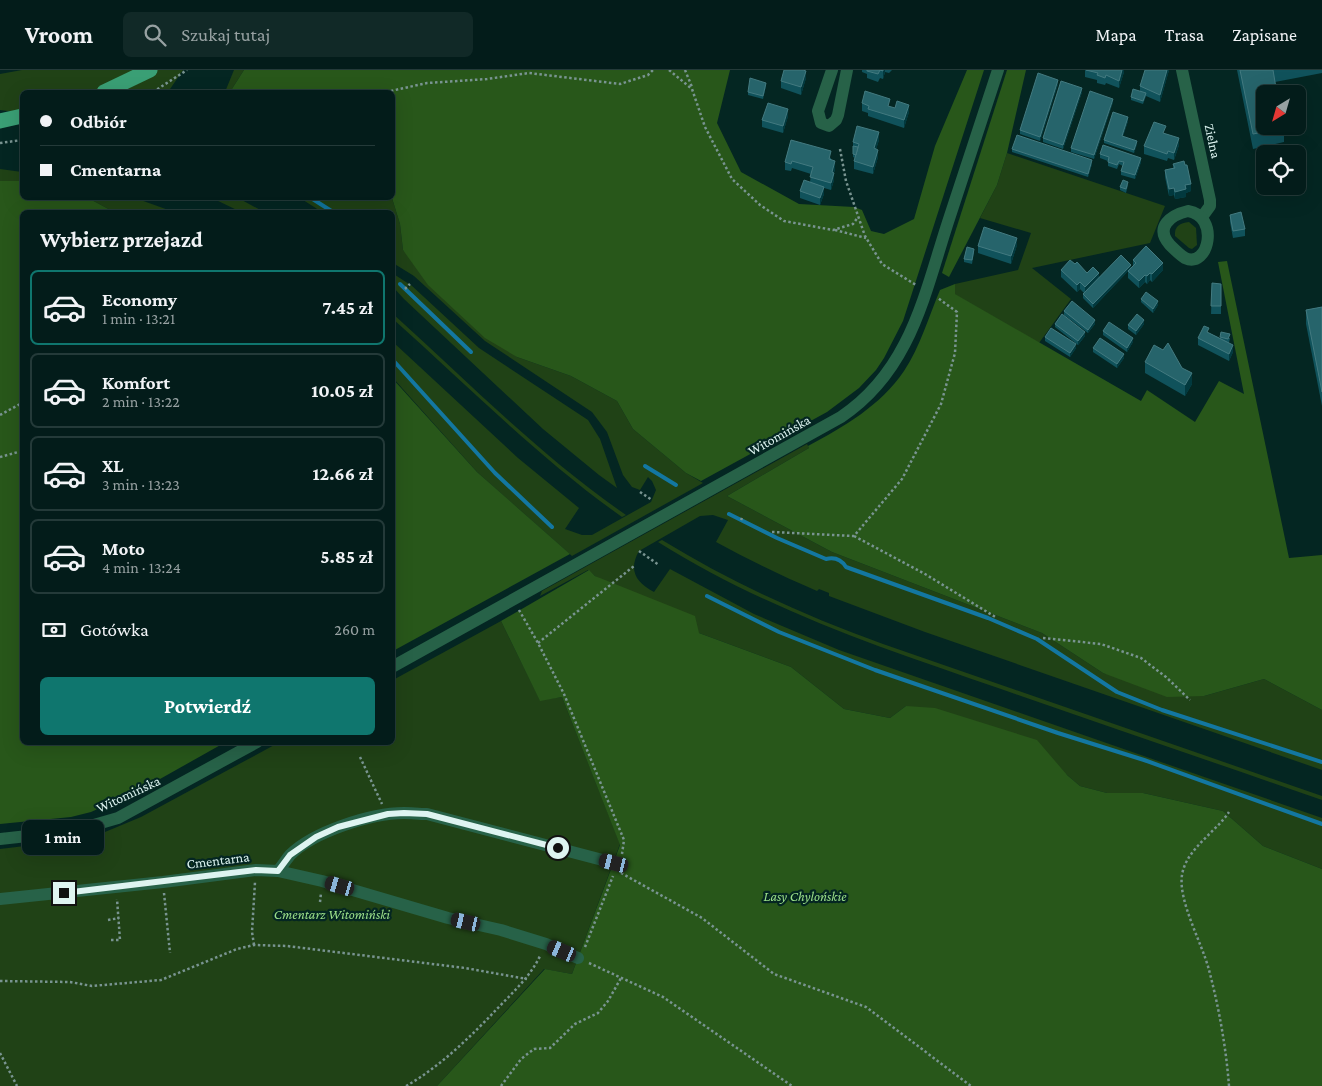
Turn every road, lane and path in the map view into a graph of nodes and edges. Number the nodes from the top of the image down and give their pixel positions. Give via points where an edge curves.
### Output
1 (150, 70) edge
2 (187, 70) edge
3 (653, 70) edge
4 (668, 70) edge
5 (686, 70) edge
6 (832, 70) edge
7 (847, 70) edge
8 (998, 70) edge
9 (1182, 70) edge
10 (692, 89) junction
11 (108, 90) edge
12 (156, 90) edge
13 (395, 90) edge
14 (20, 116) edge
15 (0, 121) edge
16 (20, 140) edge
17 (0, 143) edge
18 (840, 149) dead end
19 (858, 217) junction
20 (1202, 217) dead end
21 (833, 230) junction
22 (866, 238) junction
23 (410, 284) dead end
24 (405, 289) dead end
25 (927, 290) junction
26 (20, 404) edge
27 (0, 415) edge
28 (20, 452) edge
29 (0, 457) edge
30 (640, 492) dead end
31 (652, 500) dead end
32 (772, 532) dead end
33 (854, 536) junction
34 (639, 551) dead end
35 (659, 565) dead end
36 (634, 566) dead end
37 (507, 603) junction
38 (997, 618) dead end
39 (1043, 638) dead end
40 (538, 643) junction
41 (395, 665) edge
42 (1190, 700) dead end
43 (252, 745) edge
44 (360, 757) dead end
45 (1229, 812) dead end
46 (388, 814) junction
47 (0, 839) edge
48 (624, 840) dead end
49 (614, 863) dead end
50 (278, 871) junction
51 (163, 882) junction
52 (255, 884) dead end
53 (117, 887) junction
54 (0, 899) edge
55 (119, 918) junction
56 (108, 920) dead end
57 (111, 940) dead end
58 (546, 944) junction
59 (254, 945) junction
60 (170, 953) dead end
61 (579, 958) junction
62 (621, 978) junction
63 (527, 979) junction
64 (0, 980) edge
65 (0, 1053) edge
66 (17, 1086) edge
67 (406, 1086) edge
68 (501, 1086) edge
69 (792, 1086) edge
70 (972, 1086) edge
71 (1229, 1086) edge

1 - 11 main road
2 - 12 path
3 - 13 path via 648,75 620,84 529,73 427,83
4 - 10 path
5 - 10 path
6 - 7 street via 818,111 821,123 830,126 838,115
8 - 25 street, Witomińska
9 - 20 street, Zielna via 1210,200 1208,212
10 - 21 path via 705,126 732,179 784,221
14 - 15 main road
16 - 17 path
18 - 19 path
19 - 21 path via 852,224
19 - 22 path
21 - 22 path
22 - 25 path via 882,264
23 - 24 path
25 - 33 path via 957,312 955,353 941,404 902,479
25 - 37 street, Witomińska via 918,318 898,359 856,407
26 - 27 path
28 - 29 path
30 - 31 path
32 - 33 path
33 - 38 path
34 - 35 path
36 - 40 path
37 - 40 path via 520,611
37 - 41 street, Witomińska
39 - 42 path via 1101,644 1140,658
40 - 48 path via 564,694
43 - 47 street, Witomińska via 118,818 73,831
44 - 46 path
45 - 71 path via 1189,857 1182,874 1182,892 1217,999
46 - 49 street via 427,814
46 - 50 street via 338,827 316,837 290,855
50 - 51 street, Cmentarna via 256,870
50 - 58 street, Cmentarna
51 - 53 street, Cmentarna
51 - 60 path
52 - 59 path
53 - 54 street, Cmentarna
53 - 55 path
55 - 56 path
55 - 57 path via 120,940
58 - 61 street, Cmentarna
58 - 63 path
59 - 63 path via 287,946 465,968
59 - 64 path via 161,980 92,986 70,982
61 - 62 path
61 - 70 path via 615,870 702,918 774,974 866,1007
62 - 68 path via 598,1013 575,1024 550,1048 534,1049 521,1059
62 - 69 path via 663,997
63 - 67 path via 472,1035
65 - 66 path

